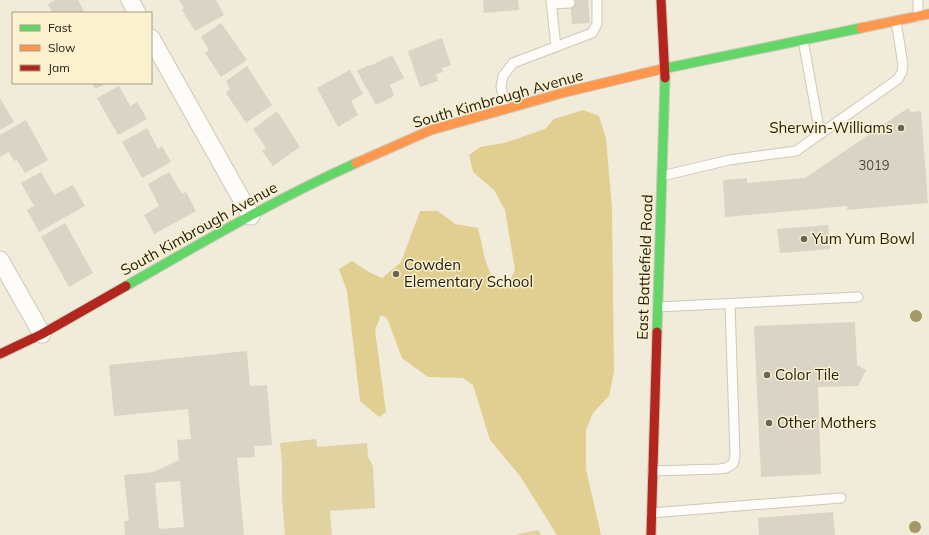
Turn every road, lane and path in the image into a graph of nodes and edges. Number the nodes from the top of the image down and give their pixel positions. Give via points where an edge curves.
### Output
1 (130, 0) edge
2 (594, 0) edge
3 (661, 0) edge
4 (918, 0) edge
5 (551, 2) edge
6 (570, 3) dead end
7 (136, 12) edge
8 (929, 14) edge
9 (918, 16) junction
10 (896, 21) junction
11 (152, 40) edge
12 (803, 40) junction
13 (556, 47) junction
14 (665, 68) junction
15 (506, 108) junction
16 (820, 134) junction
17 (662, 176) junction
18 (251, 216) junction
19 (0, 260) edge
20 (858, 297) dead end
21 (730, 304) junction
22 (658, 307) junction
23 (42, 334) junction
24 (0, 354) edge
25 (652, 471) junction
26 (841, 498) dead end
27 (652, 513) junction
28 (651, 535) edge

1 - 7 street
2 - 13 lane via 598,24 592,32
3 - 14 street, East Battlefield Road
4 - 9 lane
5 - 6 lane
5 - 13 lane
8 - 9 street, South Kimbrough Avenue
9 - 10 street, South Kimbrough Avenue
10 - 12 street, South Kimbrough Avenue
10 - 16 lane via 903,65 898,79
11 - 18 street
12 - 14 street, South Kimbrough Avenue
12 - 16 lane
13 - 15 lane via 513,63 503,76 501,87
14 - 15 street, South Kimbrough Avenue
14 - 17 street, East Battlefield Road
15 - 18 street, South Kimbrough Avenue via 431,130 320,179
16 - 17 lane via 796,151 729,160
17 - 22 street, East Battlefield Road
18 - 23 street, South Kimbrough Avenue
19 - 23 street
20 - 21 lane
21 - 22 lane
21 - 25 lane via 736,457 733,464 719,469
22 - 25 street, East Battlefield Road
23 - 24 street, South Kimbrough Avenue
25 - 27 street, East Battlefield Road
26 - 27 lane
27 - 28 street, East Battlefield Road

